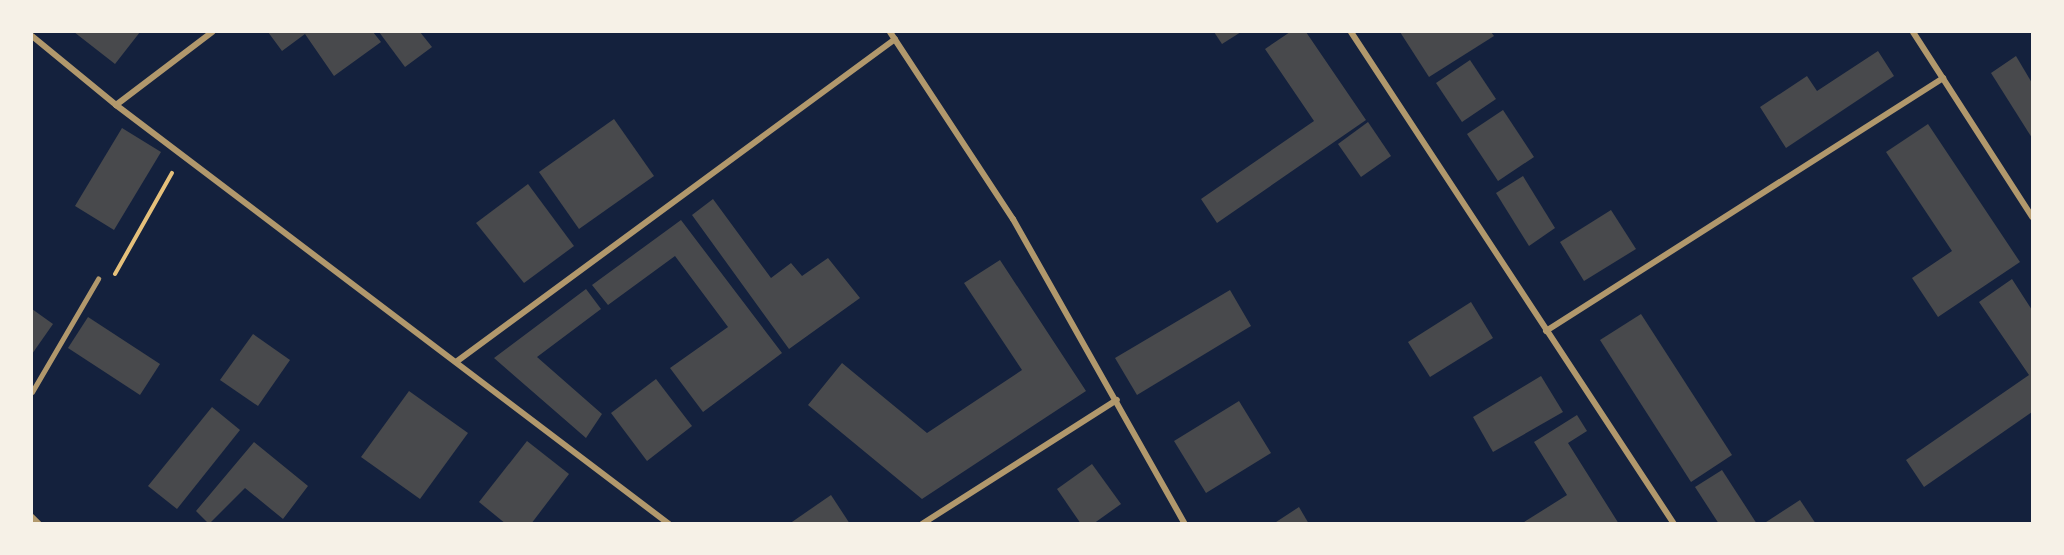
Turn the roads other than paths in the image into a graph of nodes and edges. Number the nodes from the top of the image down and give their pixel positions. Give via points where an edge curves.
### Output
1 (212, 32) edge
2 (890, 32) edge
3 (1351, 32) edge
4 (1913, 32) edge
5 (32, 36) edge
6 (895, 39) junction
7 (1943, 78) junction
8 (116, 105) junction
9 (2032, 217) edge
10 (98, 279) road end
11 (1546, 332) junction
12 (456, 362) junction
13 (32, 392) edge
14 (1117, 400) junction
15 (32, 517) edge
16 (39, 524) edge
17 (669, 524) edge
18 (922, 524) edge
19 (1185, 524) edge
20 (1674, 524) edge

1 - 8 street
2 - 6 street
3 - 11 street
4 - 7 street
5 - 8 street
6 - 12 street
6 - 14 street via 1013,219
7 - 9 street
7 - 11 street
8 - 12 street
10 - 13 lane
11 - 20 street
12 - 17 street
14 - 18 street
14 - 19 street
15 - 16 street

